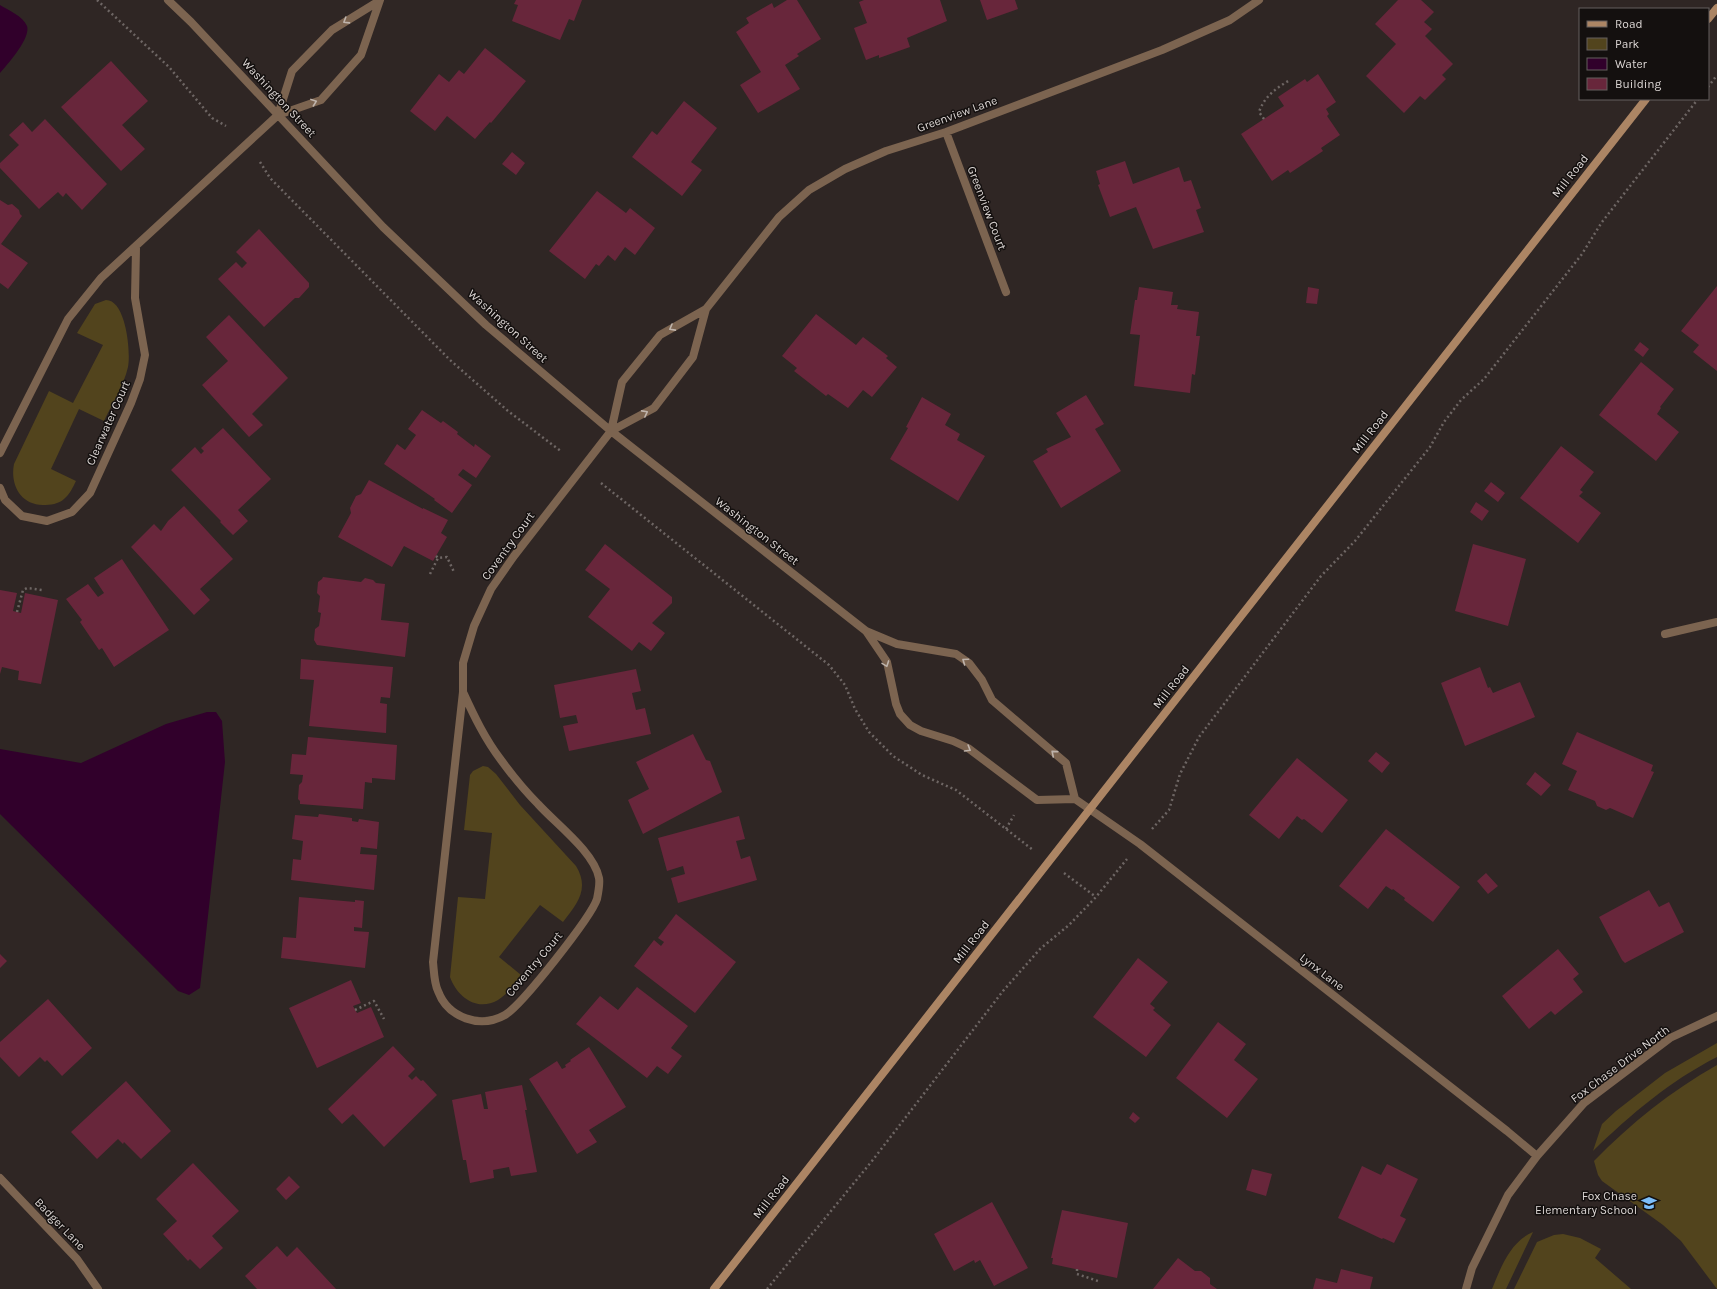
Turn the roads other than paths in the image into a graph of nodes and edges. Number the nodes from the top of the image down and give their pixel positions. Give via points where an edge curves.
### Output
1 (168, 0) edge
2 (380, 0) edge
3 (1259, 0) edge
4 (1717, 8) edge
5 (1709, 18) edge
6 (1645, 100) edge
7 (278, 115) junction
8 (946, 132) junction
9 (136, 248) junction
10 (1006, 292) dead end
11 (706, 309) junction
12 (611, 431) junction
13 (0, 453) edge
14 (0, 488) edge
15 (1717, 622) edge
16 (866, 631) junction
17 (1665, 634) dead end
18 (463, 692) junction
19 (1075, 799) junction
20 (1090, 810) junction
21 (1717, 1016) edge
22 (1536, 1156) junction
23 (0, 1178) edge
24 (98, 1289) edge
25 (714, 1289) edge
26 (1466, 1289) edge

1 - 7 street, Washington Street
2 -> 7 street via 332,30 292,72
7 -> 2 street via 321,100 361,55
3 - 8 street, Greenview Lane via 1230,20 1162,50
4 - 5 street
6 - 20 street, Mill Road
7 - 9 street
7 - 12 street, Washington Street via 383,227 475,314
8 - 10 street, Greenview Court
8 - 11 street, Greenview Lane via 866,160 809,190 779,217
9 - 13 street via 101,278 68,319
9 - 14 street, Clearwater Court via 134,298 145,355 131,403 90,493 72,512 47,521 22,516 5,500
12 -> 11 street, Greenview Lane via 654,408 693,357
11 -> 12 street, Greenview Lane via 660,335 622,382
12 - 16 street, Washington Street
12 - 18 street, Coventry Court via 491,589 474,626 463,663
15 - 17 street
19 -> 16 street, Washington Street via 1066,763 992,700 979,675 969,663 956,654 896,644
16 -> 19 street, Washington Street via 886,662 896,704 900,714 910,725 968,748 1037,800
18 - 18 street, Coventry Court via 433,962 437,991 446,1007 465,1019 486,1022 506,1014 524,999 584,922 597,899 599,878 590,858 537,803 501,760 480,728
19 - 20 street
20 - 22 street, Lynx Lane via 1146,849
20 - 25 street, Mill Road
21 - 22 street, Fox Chase Drive North via 1670,1038 1584,1104
22 - 26 street, Fox Chase Drive North via 1508,1195 1472,1268
23 - 24 street, Badger Lane via 77,1259

